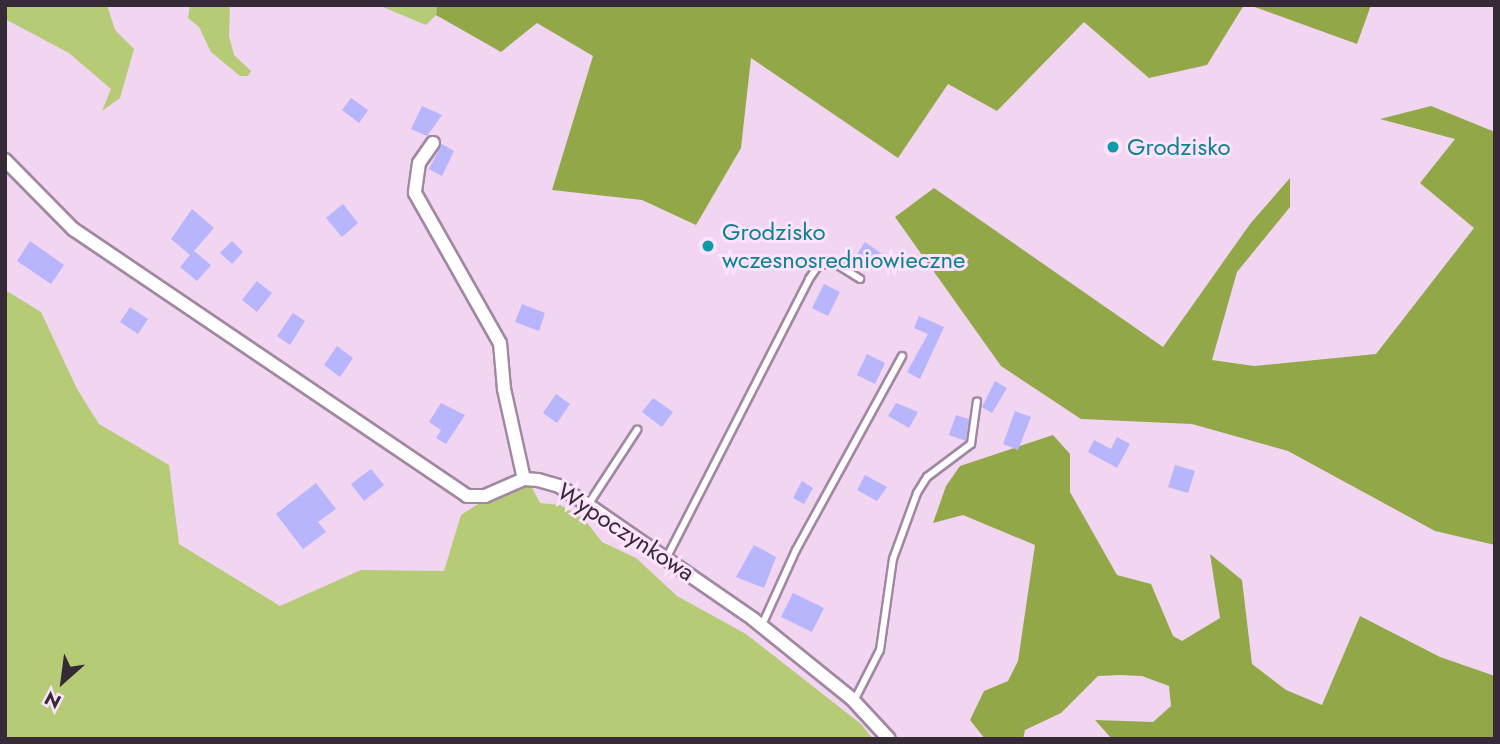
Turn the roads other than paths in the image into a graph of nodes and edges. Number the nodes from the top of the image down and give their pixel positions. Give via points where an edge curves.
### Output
1 (433, 143) dead end
2 (5, 160) edge
3 (860, 279) dead end
4 (902, 356) dead end
5 (977, 401) dead end
6 (637, 430) dead end
7 (524, 479) junction
8 (588, 505) junction
9 (667, 557) junction
10 (761, 626) junction
11 (854, 701) junction
12 (889, 739) edge

1 - 7 street via 419,163 415,193 500,343 503,389
2 - 7 street, Wypoczynkowa via 73,229 467,496 485,496
3 - 9 lane via 834,262 818,266 808,279
4 - 10 lane via 796,550
5 - 11 lane via 971,444 927,477 916,493 893,559 880,650
6 - 8 lane
7 - 8 street, Wypoczynkowa via 559,486
8 - 9 street, Wypoczynkowa
9 - 10 street, Wypoczynkowa
10 - 11 street, Wypoczynkowa
11 - 12 street, Wypoczynkowa

